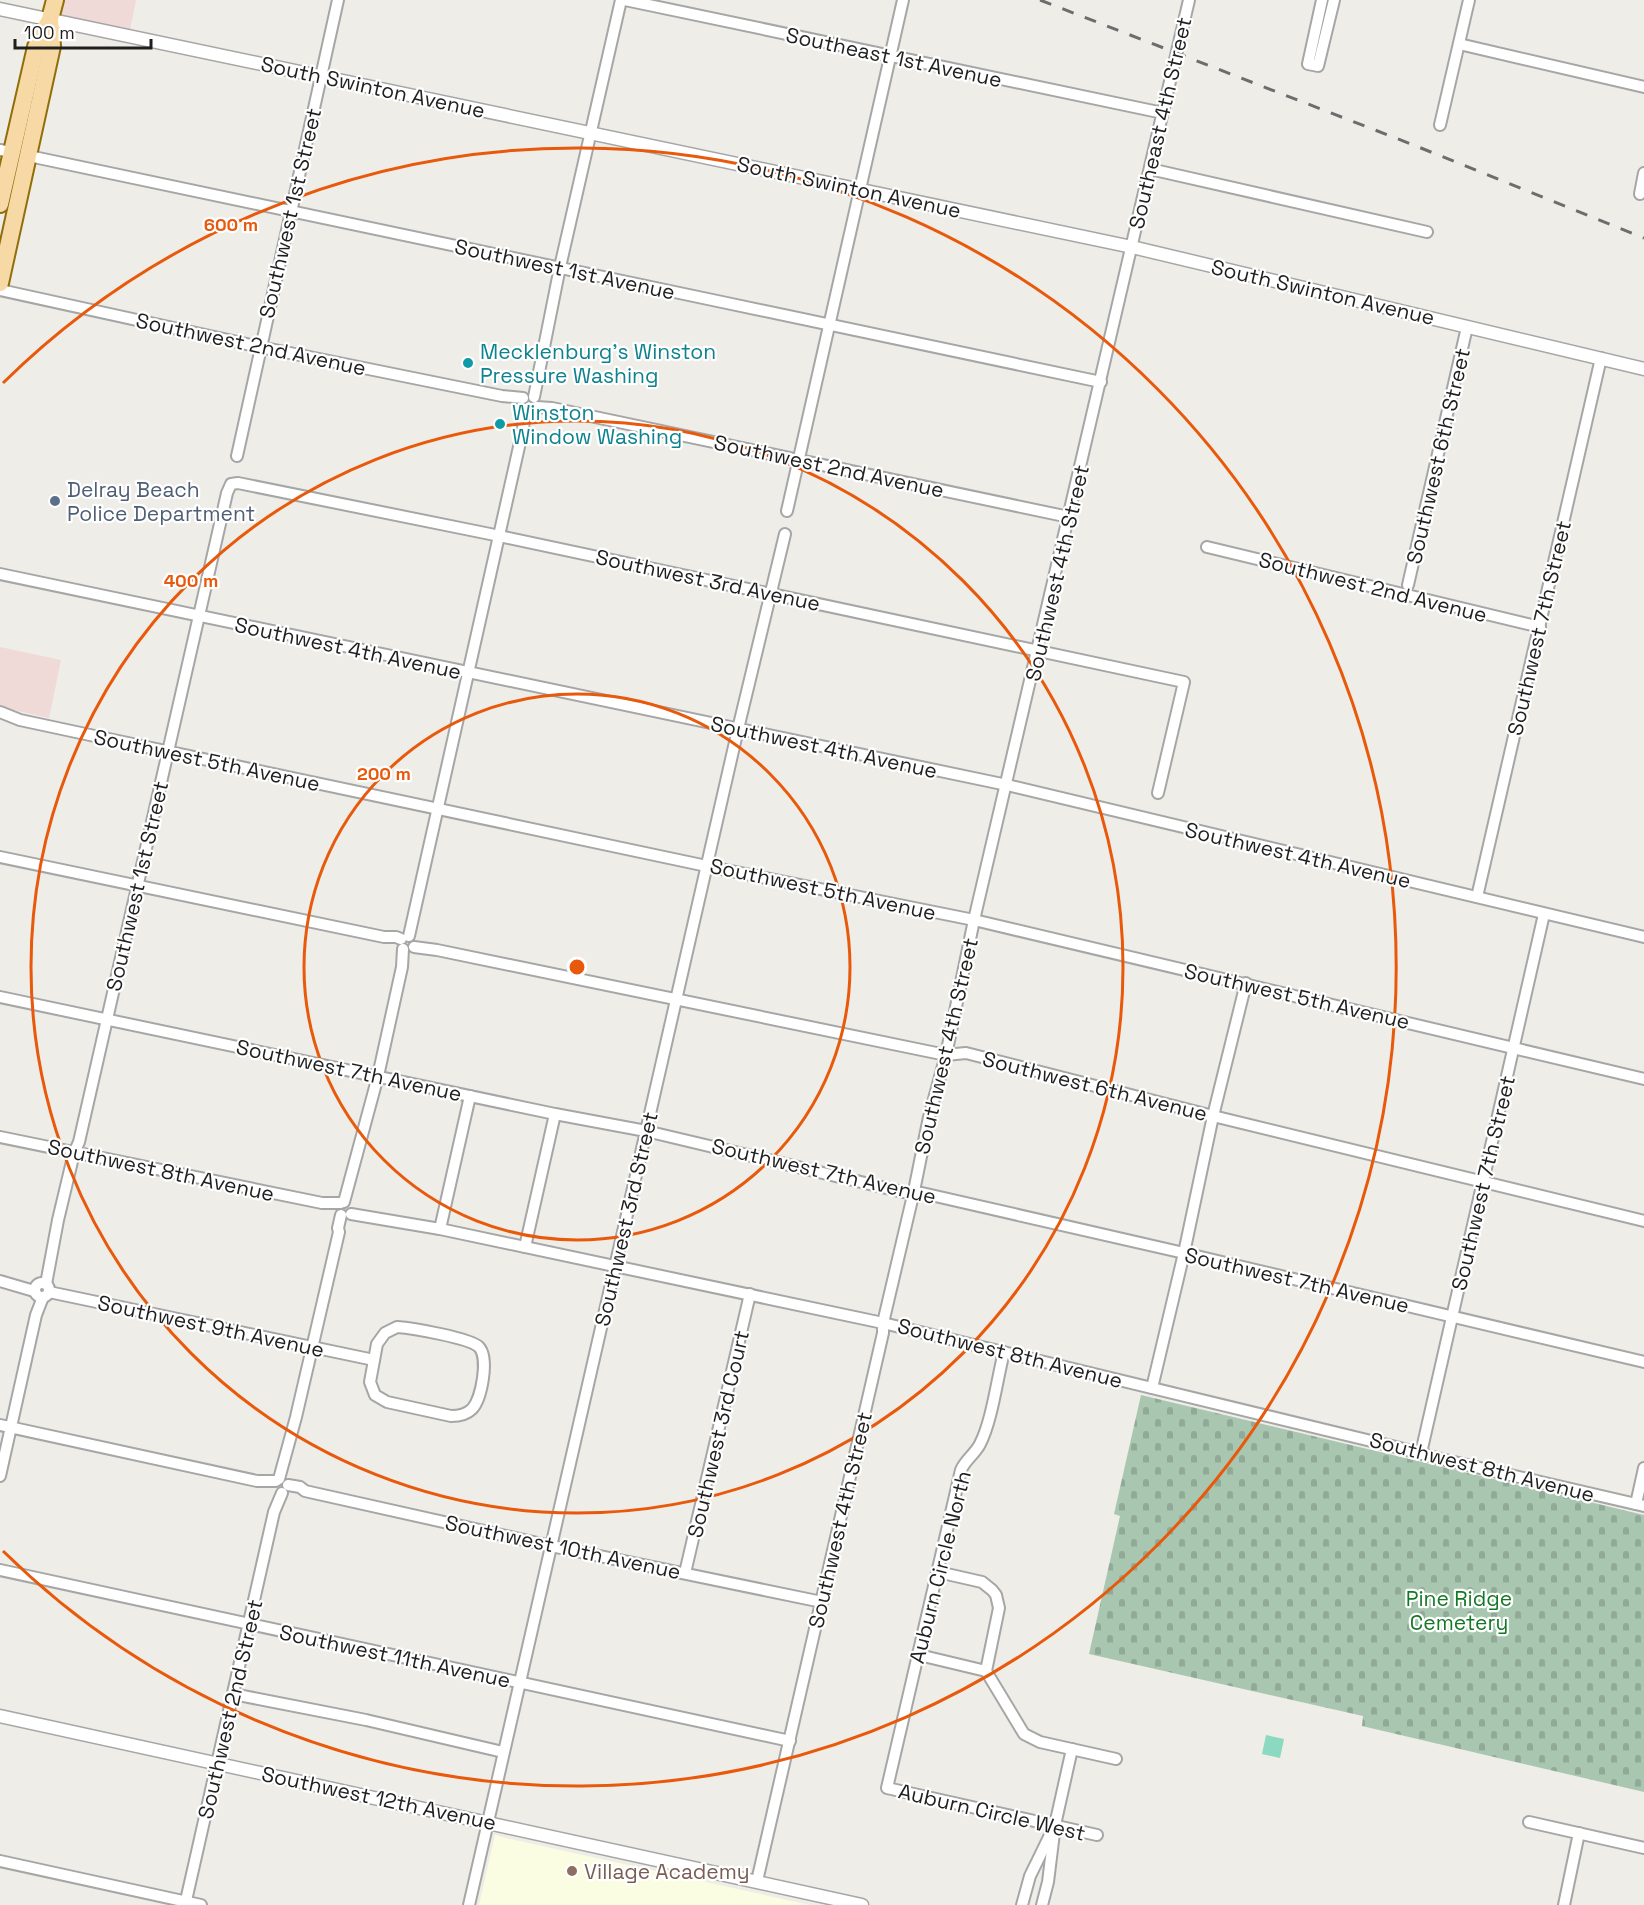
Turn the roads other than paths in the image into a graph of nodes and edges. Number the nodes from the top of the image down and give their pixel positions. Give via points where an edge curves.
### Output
1 (55, 0) edge
2 (338, 0) edge
3 (623, 0) edge
4 (903, 0) edge
5 (1189, 0) edge
6 (1322, 0) edge
7 (1334, 0) edge
8 (1469, 0) edge
9 (0, 9) edge
10 (50, 20) junction
11 (1459, 44) junction
12 (891, 56) junction
13 (321, 76) junction
14 (1644, 87) edge
15 (1163, 113) junction
16 (1440, 125) dead end
17 (18, 128) junction
18 (591, 133) junction
19 (6, 151) edge
20 (29, 156) junction
21 (1150, 169) junction
22 (1644, 173) edge
23 (24, 177) junction
24 (861, 190) junction
25 (1640, 194) dead end
26 (0, 204) edge
27 (290, 212) junction
28 (1427, 232) dead end
29 (1132, 247) junction
30 (560, 267) junction
31 (0, 283) edge
32 (0, 290) edge
33 (830, 325) junction
34 (1467, 327) junction
35 (260, 347) junction
36 (1601, 358) junction
37 (1644, 369) edge
38 (1101, 382) junction
39 (530, 403) junction
40 (237, 456) dead end
41 (799, 459) junction
42 (231, 484) joint
43 (788, 511) dead end
44 (1070, 517) junction
45 (785, 534) dead end
46 (498, 536) junction
47 (1206, 547) dead end
48 (0, 574) edge
49 (1408, 585) dead end
50 (769, 593) junction
51 (199, 615) junction
52 (1540, 627) junction
53 (1038, 651) junction
54 (468, 673) junction
55 (0, 712) edge
56 (738, 729) junction
57 (168, 752) junction
58 (1007, 786) junction
59 (1158, 793) dead end
60 (437, 808) junction
61 (0, 856) edge
62 (707, 866) junction
63 (137, 886) junction
64 (1477, 897) junction
65 (1544, 914) junction
66 (974, 920) junction
67 (1644, 937) edge
68 (407, 943) junction
69 (1246, 983) junction
70 (0, 997) edge
71 (676, 998) junction
72 (108, 1020) junction
73 (1514, 1048) junction
74 (946, 1055) junction
75 (378, 1076) junction
76 (1644, 1079) edge
77 (470, 1096) junction
78 (555, 1114) junction
79 (1214, 1116) junction
80 (646, 1131) junction
81 (0, 1137) edge
82 (74, 1153) junction
83 (1483, 1182) junction
84 (914, 1191) junction
85 (345, 1209) junction
86 (1644, 1221) edge
87 (440, 1229) junction
88 (525, 1247) junction
89 (1184, 1253) junction
90 (615, 1266) junction
91 (5, 1282) edge
92 (41, 1290) junction
93 (750, 1294) junction
94 (1452, 1317) junction
95 (884, 1323) junction
96 (313, 1347) junction
97 (1004, 1352) junction
98 (374, 1360) junction
99 (1644, 1362) edge
100 (1152, 1388) junction
101 (6, 1426) edge
102 (1421, 1453) junction
103 (1644, 1468) edge
104 (0, 1476) edge
105 (281, 1486) junction
106 (1640, 1505) edge
107 (551, 1546) junction
108 (0, 1570) edge
109 (938, 1572) junction
110 (685, 1573) junction
111 (822, 1602) junction
112 (249, 1624) junction
113 (919, 1655) junction
114 (986, 1671) junction
115 (519, 1684) junction
116 (233, 1694) junction
117 (0, 1716) edge
118 (790, 1741) junction
119 (1072, 1749) junction
120 (503, 1752) junction
121 (1116, 1759) dead end
122 (218, 1763) junction
123 (887, 1788) joint
124 (488, 1822) junction
125 (1529, 1822) dead end
126 (1055, 1826) junction
127 (1579, 1833) junction
128 (1097, 1835) dead end
129 (1644, 1848) edge
130 (0, 1861) edge
131 (757, 1881) junction
132 (185, 1903) edge
133 (201, 1905) edge
134 (469, 1905) edge
135 (862, 1905) edge
136 (1022, 1905) edge
137 (1042, 1905) edge
138 (1564, 1905) edge

1 - 10 main road
2 - 13 street, Southwest 1st Street
3 - 12 street, Southeast 1st Avenue
3 - 18 street, Southwest 2nd Street
4 - 12 street
5 - 15 street, Southeast 4th Street
6 - 7 street via 1308,64 1318,66
8 - 11 street
9 - 10 street, South Swinton Avenue
10 - 13 street, South Swinton Avenue
10 - 17 main road via 36,47
10 - 20 main road via 52,46
11 - 14 street
11 - 16 street
12 - 15 street, Southeast 1st Avenue
12 - 24 street
13 - 18 street, South Swinton Avenue
13 - 27 street, Southwest 1st Street
15 - 21 street, Southeast 4th Street
17 - 19 main road
17 - 20 main road
18 - 24 street, South Swinton Avenue
18 - 30 street, Southwest 2nd Street
19 - 23 main road
19 - 26 main road
20 - 23 main road
20 - 27 street, Southwest 1st Avenue
21 - 28 street
21 - 29 street, Southeast 4th Street
22 - 25 street
23 - 31 main road
24 - 29 street, South Swinton Avenue
24 - 33 street
27 - 30 street, Southwest 1st Avenue
27 - 35 street, Southwest 1st Street
29 - 34 street, South Swinton Avenue
29 - 38 street, Southwest 4th Street
30 - 33 street, Southwest 1st Avenue
30 - 39 street, Southwest 2nd Street
32 - 35 street, Southwest 2nd Avenue
33 - 38 street, Southwest 1st Avenue
33 - 41 street
34 - 36 street, South Swinton Avenue
34 - 49 street, Southwest 6th Street
35 - 39 street, Southwest 2nd Avenue
35 - 40 street, Southwest 1st Street
36 - 37 street, South Swinton Avenue
36 - 52 street, Southwest 7th Street
38 - 44 street, Southwest 4th Street
39 - 41 street, Southwest 2nd Avenue
39 - 46 street, Southwest 2nd Street
41 - 43 street
41 - 44 street, Southwest 2nd Avenue
42 - 46 street, Southwest 3rd Avenue
42 - 51 street, Southwest 1st Street
44 - 53 street, Southwest 4th Street
45 - 50 street, Southwest 3rd Street
46 - 50 street, Southwest 3rd Avenue
46 - 54 street, Southwest 2nd Street
47 - 52 street, Southwest 2nd Avenue
48 - 51 street, Southwest 4th Avenue
50 - 53 street, Southwest 3rd Avenue
50 - 56 street, Southwest 3rd Street
51 - 54 street, Southwest 4th Avenue
51 - 57 street, Southwest 1st Street
52 - 64 street, Southwest 7th Street
53 - 58 street, Southwest 4th Street
53 - 59 street, Southwest 3rd Avenue via 1184,682
54 - 56 street, Southwest 4th Avenue
54 - 60 street, Southwest 2nd Street
55 - 57 street, Southwest 5th Avenue via 20,720
56 - 58 street, Southwest 4th Avenue
56 - 62 street, Southwest 3rd Street
57 - 60 street, Southwest 5th Avenue
57 - 63 street, Southwest 1st Street
58 - 64 street, Southwest 4th Avenue
58 - 66 street, Southwest 4th Street
60 - 62 street, Southwest 5th Avenue
60 - 68 street, Southwest 2nd Street
61 - 63 street, Southwest 6th Avenue
62 - 66 street, Southwest 5th Avenue
62 - 71 street, Southwest 3rd Street
63 - 68 street, Southwest 6th Avenue
63 - 72 street, Southwest 1st Street
64 - 65 street, Southwest 4th Avenue
65 - 67 street, Southwest 4th Avenue
65 - 73 street, Southwest 7th Street
66 - 69 street, Southwest 5th Avenue
66 - 74 street, Southwest 4th Street
68 - 71 street, Southwest 6th Avenue
68 - 75 street, Southwest 2nd Street
69 - 73 street, Southwest 5th Avenue
69 - 79 street
70 - 72 street, Southwest 7th Avenue
71 - 74 street, Southwest 6th Avenue
71 - 80 street, Southwest 3rd Street
72 - 75 street, Southwest 7th Avenue
72 - 82 street, Southwest 1st Street
73 - 76 street, Southwest 5th Avenue
73 - 83 street, Southwest 7th Street
74 - 79 street, Southwest 6th Avenue via 966,1053
74 - 84 street, Southwest 4th Street
75 - 77 street, Southwest 7th Avenue
75 - 85 street, Southwest 2nd Street via 351,1178 355,1185
77 - 78 street, Southwest 7th Avenue
77 - 87 street
78 - 80 street, Southwest 7th Avenue
78 - 88 street
79 - 83 street, Southwest 6th Avenue
79 - 89 street
80 - 84 street, Southwest 7th Avenue via 903,1192
80 - 90 street, Southwest 3rd Street
81 - 82 street, Southwest 8th Avenue
82 - 85 street, Southwest 8th Avenue via 332,1202
82 - 92 street, Southwest 1st Street
83 - 86 street, Southwest 6th Avenue
83 - 94 street, Southwest 7th Street
84 - 89 street, Southwest 7th Avenue
84 - 95 street, Southwest 4th Street
85 - 87 street, Southwest 8th Avenue via 359,1208 372,1216
85 - 96 street, Southwest 2nd Street
87 - 88 street, Southwest 8th Avenue
88 - 90 street, Southwest 8th Avenue
89 - 94 street, Southwest 7th Avenue
89 - 100 street
90 - 93 street, Southwest 8th Avenue
90 - 107 street, Southwest 3rd Street
91 - 92 street, Southwest 9th Avenue
92 - 96 street, Southwest 9th Avenue
92 - 101 street, Southwest 1st Street
93 - 95 street, Southwest 8th Avenue
93 - 110 street, Southwest 3rd Court
94 - 99 street, Southwest 7th Avenue
94 - 102 street, Southwest 7th Street
95 - 97 street, Southwest 8th Avenue
95 - 111 street, Southwest 4th Street
96 - 98 street, Southwest 9th Avenue
96 - 105 street, Southwest 2nd Street
97 - 100 street, Southwest 8th Avenue
97 - 109 street, Auburn Circle North via 986,1429 961,1470
98 - 98 street via 377,1344 385,1333 397,1327 470,1342 481,1350 485,1368 475,1406 464,1414 451,1416 380,1399 370,1382
100 - 102 street, Southwest 8th Avenue
101 - 104 street, Southwest 1st Street
101 - 105 street, Southwest 10th Avenue
102 - 106 street, Southwest 8th Avenue
103 - 106 street
105 - 107 street, Southwest 10th Avenue
105 - 112 street, Southwest 2nd Street
107 - 110 street, Southwest 10th Avenue
107 - 115 street, Southwest 3rd Street
108 - 112 street, Southwest 11th Avenue
109 - 113 street, Auburn Circle North
109 - 114 street via 982,1582 996,1595 999,1608
110 - 111 street, Southwest 10th Avenue
111 - 118 street, Southwest 4th Street
112 - 115 street, Southwest 11th Avenue
112 - 116 street, Southwest 2nd Street
113 - 114 street
113 - 123 street, Auburn Circle North
114 - 119 street via 1024,1734
115 - 118 street, Southwest 11th Avenue
115 - 120 street, Southwest 3rd Street
116 - 120 street
116 - 122 street, Southwest 2nd Street
117 - 122 street, Southwest 12th Avenue
118 - 131 street, Southwest 4th Street
119 - 121 street
119 - 126 street
120 - 124 street, Southwest 3rd Street
122 - 124 street, Southwest 12th Avenue
122 - 132 street, Southwest 2nd Street
123 - 126 street, Auburn Circle West
124 - 131 street, Southwest 12th Avenue
124 - 134 street, Southwest 3rd Street
125 - 127 street
126 - 128 street, Auburn Circle West
126 - 136 street via 1040,1854
126 - 137 street
127 - 129 street
127 - 138 street
130 - 132 street
131 - 135 street, Southwest 12th Avenue
132 - 133 street

